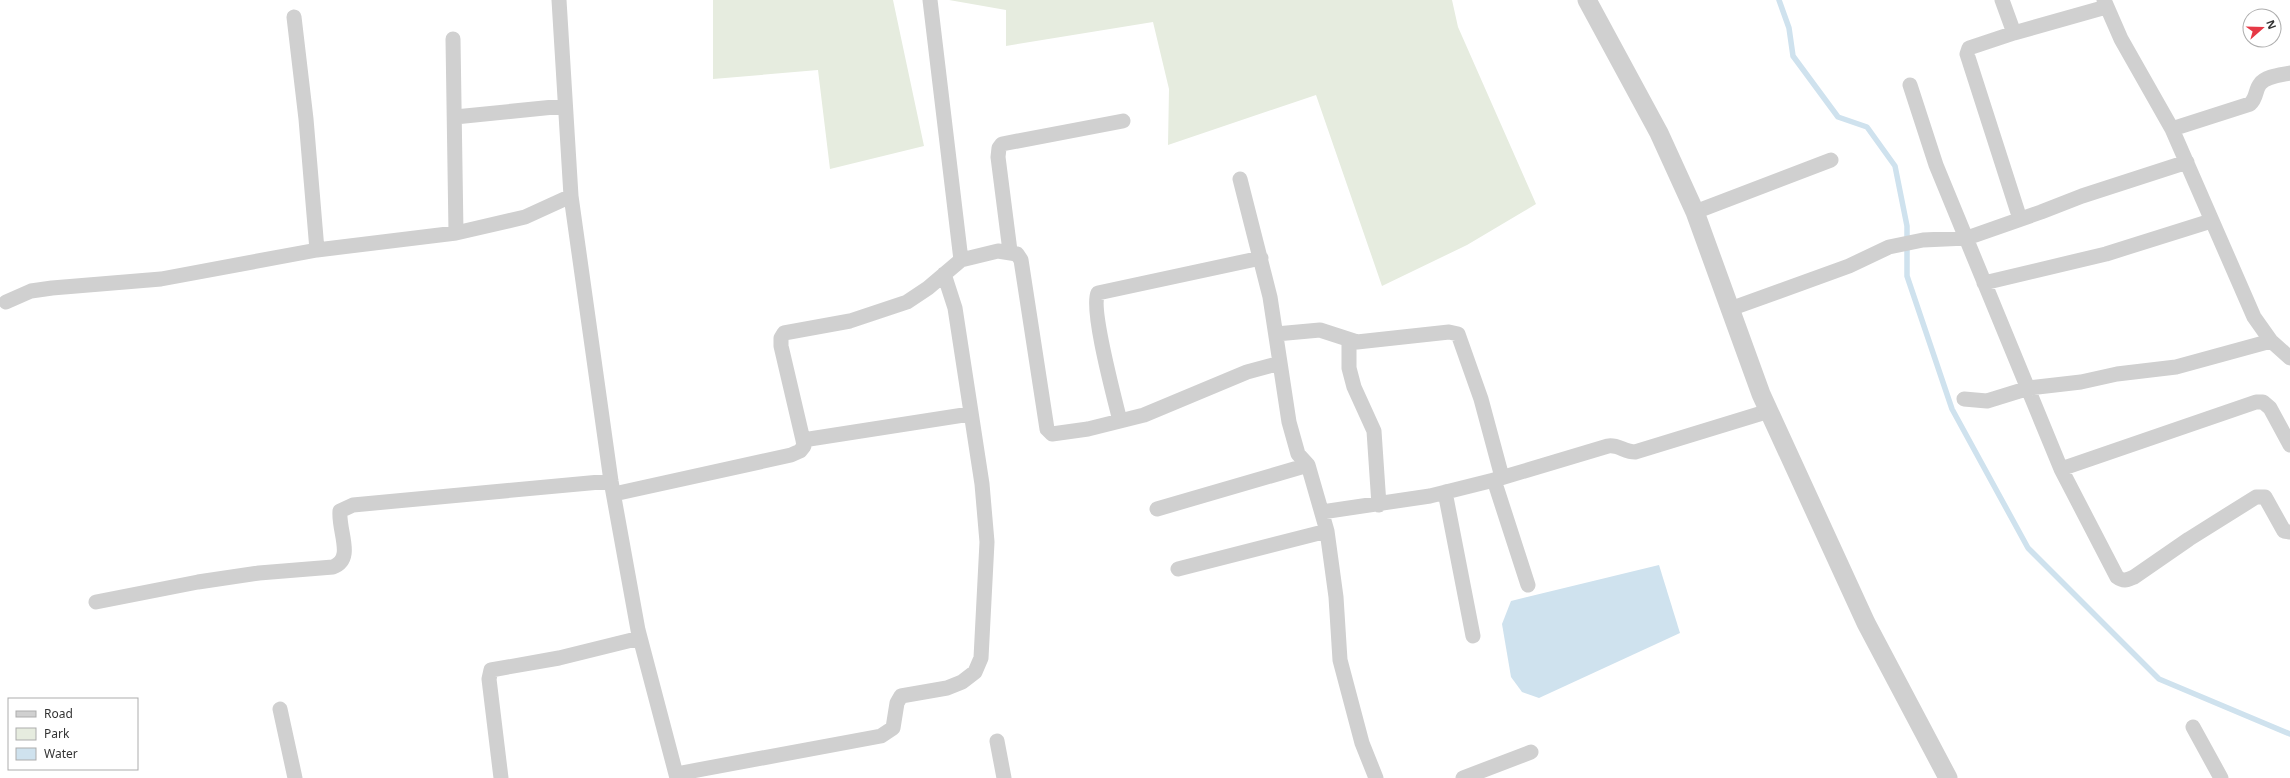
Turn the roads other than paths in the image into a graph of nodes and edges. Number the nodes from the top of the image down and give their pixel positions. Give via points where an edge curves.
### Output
1 (559, 0) edge
2 (930, 0) edge
3 (1587, 0) edge
4 (2002, 0) edge
5 (2105, 2) edge
6 (294, 17) dead end
7 (2014, 33) junction
8 (453, 39) dead end
9 (2290, 73) edge
10 (1910, 85) dead end
11 (564, 106) junction
12 (455, 117) junction
13 (1122, 121) dead end
14 (2172, 129) junction
15 (1831, 160) dead end
16 (2187, 162) junction
17 (1240, 179) dead end
18 (571, 196) junction
19 (1695, 212) junction
20 (2020, 219) junction
21 (2211, 221) junction
22 (456, 233) junction
23 (1967, 238) junction
24 (317, 250) junction
25 (1010, 251) junction
26 (1261, 258) junction
27 (961, 260) junction
28 (944, 274) junction
29 (1984, 283) junction
30 (6, 302) dead end
31 (1730, 310) junction
32 (1276, 334) junction
33 (1350, 341) junction
34 (2271, 341) junction
35 (2290, 358) edge
36 (1280, 363) junction
37 (2029, 388) junction
38 (1964, 399) dead end
39 (1769, 412) junction
40 (970, 414) junction
41 (1120, 421) junction
42 (803, 440) junction
43 (2290, 445) edge
44 (1308, 465) junction
45 (2061, 469) junction
46 (1498, 479) junction
47 (612, 487) junction
48 (1445, 492) junction
49 (1379, 504) junction
50 (1157, 509) dead end
51 (1322, 512) junction
52 (1327, 531) junction
53 (2290, 532) edge
54 (1178, 569) dead end
55 (1528, 585) dead end
56 (96, 602) dead end
57 (1473, 636) dead end
58 (640, 638) junction
59 (280, 709) dead end
60 (2193, 727) dead end
61 (998, 741) dead end
62 (1531, 752) dead end
63 (677, 776) edge
64 (295, 778) edge
65 (501, 778) edge
66 (1004, 778) edge
67 (1376, 778) edge
68 (1463, 778) edge
69 (1948, 778) edge
70 (2221, 778) edge

1 - 11 street
2 - 27 street
3 - 19 street via 1659,133
4 - 7 street
5 - 7 street
5 - 14 street via 2121,39
6 - 24 street
7 - 20 street via 1976,44 1969,48 1967,54
8 - 12 street
9 - 14 street via 2266,79 2260,84 2255,100 2250,104
10 - 23 street via 1936,165
11 - 12 street
11 - 18 street
12 - 22 street
13 - 25 street via 1002,144 998,157
14 - 16 street
15 - 19 street
16 - 20 street
16 - 21 street
17 - 26 street
18 - 22 street via 525,217
18 - 47 street
19 - 31 street
20 - 23 street
21 - 29 street via 2106,254
21 - 34 street via 2254,317
22 - 24 street
23 - 29 street
23 - 31 street via 1923,240 1889,247 1849,266
24 - 30 street via 161,279 38,290
25 - 27 street via 998,251
25 - 41 street via 1017,254 1021,260 1047,429 1052,434 1059,434
26 - 32 street
26 - 41 street via 1098,293 1096,302 1104,352
27 - 28 street
28 - 40 street via 955,308
28 - 42 street via 907,302 882,312 850,321 784,333 781,346
29 - 37 street
31 - 39 street
32 - 33 street via 1320,330 1334,333
32 - 36 street
33 - 46 street via 1399,339 1449,332 1458,334 1481,399
33 - 49 street via 1349,368 1354,387 1374,431
34 - 35 street
34 - 37 street via 2176,367
36 - 41 street via 1247,372 1168,406
36 - 44 street via 1289,422 1298,454
37 - 38 street via 1987,401
37 - 45 street
39 - 46 street via 1635,452 1626,452 1614,445 1608,446
39 - 69 street via 1866,623
40 - 42 street
40 - 63 street via 982,484 986,542 981,658 975,672 962,682 946,688 901,696 897,703 893,728 882,736
42 - 47 street via 804,446 791,455
43 - 45 street via 2270,408 2263,402 2256,402
44 - 50 street
44 - 51 street
45 - 53 street via 2117,577 2122,580 2134,577 2256,497 2265,497 2284,531
46 - 48 street
46 - 55 street
47 - 56 street via 353,505 340,511 344,552 344,559 340,564 198,582
47 - 58 street
48 - 49 street
48 - 57 street
49 - 51 street
51 - 52 street
52 - 54 street
52 - 67 street via 1336,597 1340,660 1362,743
58 - 63 street
58 - 65 street via 559,658 490,670
59 - 64 street
60 - 70 street
61 - 66 street
62 - 68 street

